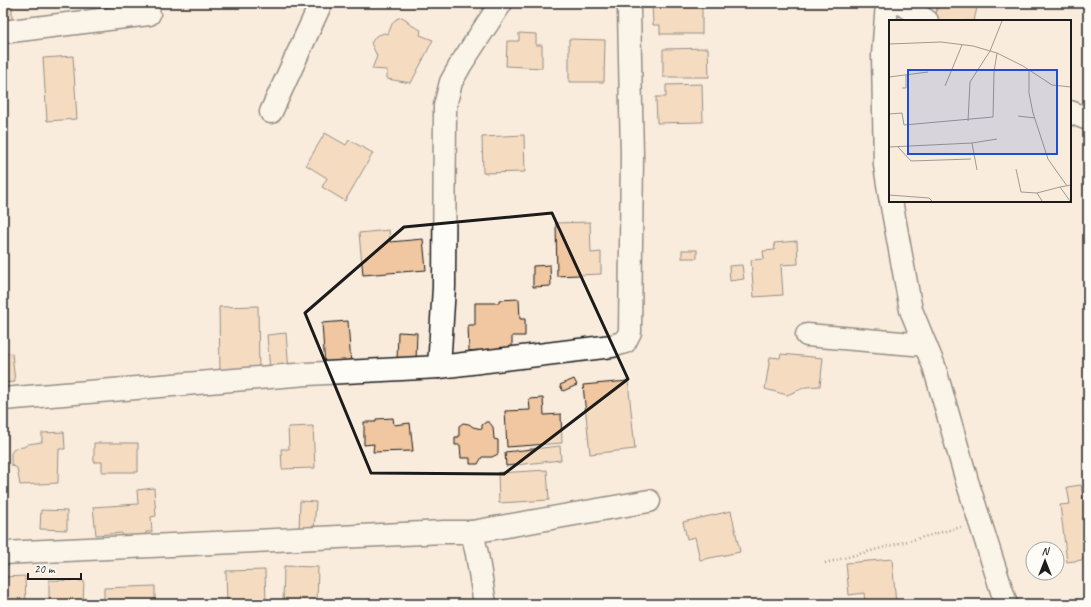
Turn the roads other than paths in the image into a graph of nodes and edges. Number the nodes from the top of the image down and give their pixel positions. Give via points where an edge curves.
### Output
1 (322, 3) edge
2 (501, 3) edge
3 (629, 3) edge
4 (887, 3) edge
5 (901, 3) edge
6 (149, 14) dead end
7 (926, 20) edge
8 (3, 32) edge
9 (271, 112) dead end
10 (1071, 112) edge
11 (1088, 119) edge
12 (889, 191) edge
13 (891, 202) edge
14 (807, 335) dead end
15 (925, 345) junction
16 (439, 367) junction
17 (3, 399) edge
18 (649, 501) dead end
19 (472, 532) junction
20 (3, 553) edge
21 (485, 604) edge
22 (1006, 604) edge

1 - 9 street
2 - 16 street via 451,82 445,106 444,287
3 - 16 street via 632,156 630,332 625,342 612,346
4 - 12 street via 883,56 885,165
5 - 7 street
6 - 8 street
10 - 11 street
13 - 15 street via 911,310
14 - 15 street
15 - 22 street via 934,366
16 - 17 street via 307,374
18 - 19 street
19 - 20 street
19 - 21 street

